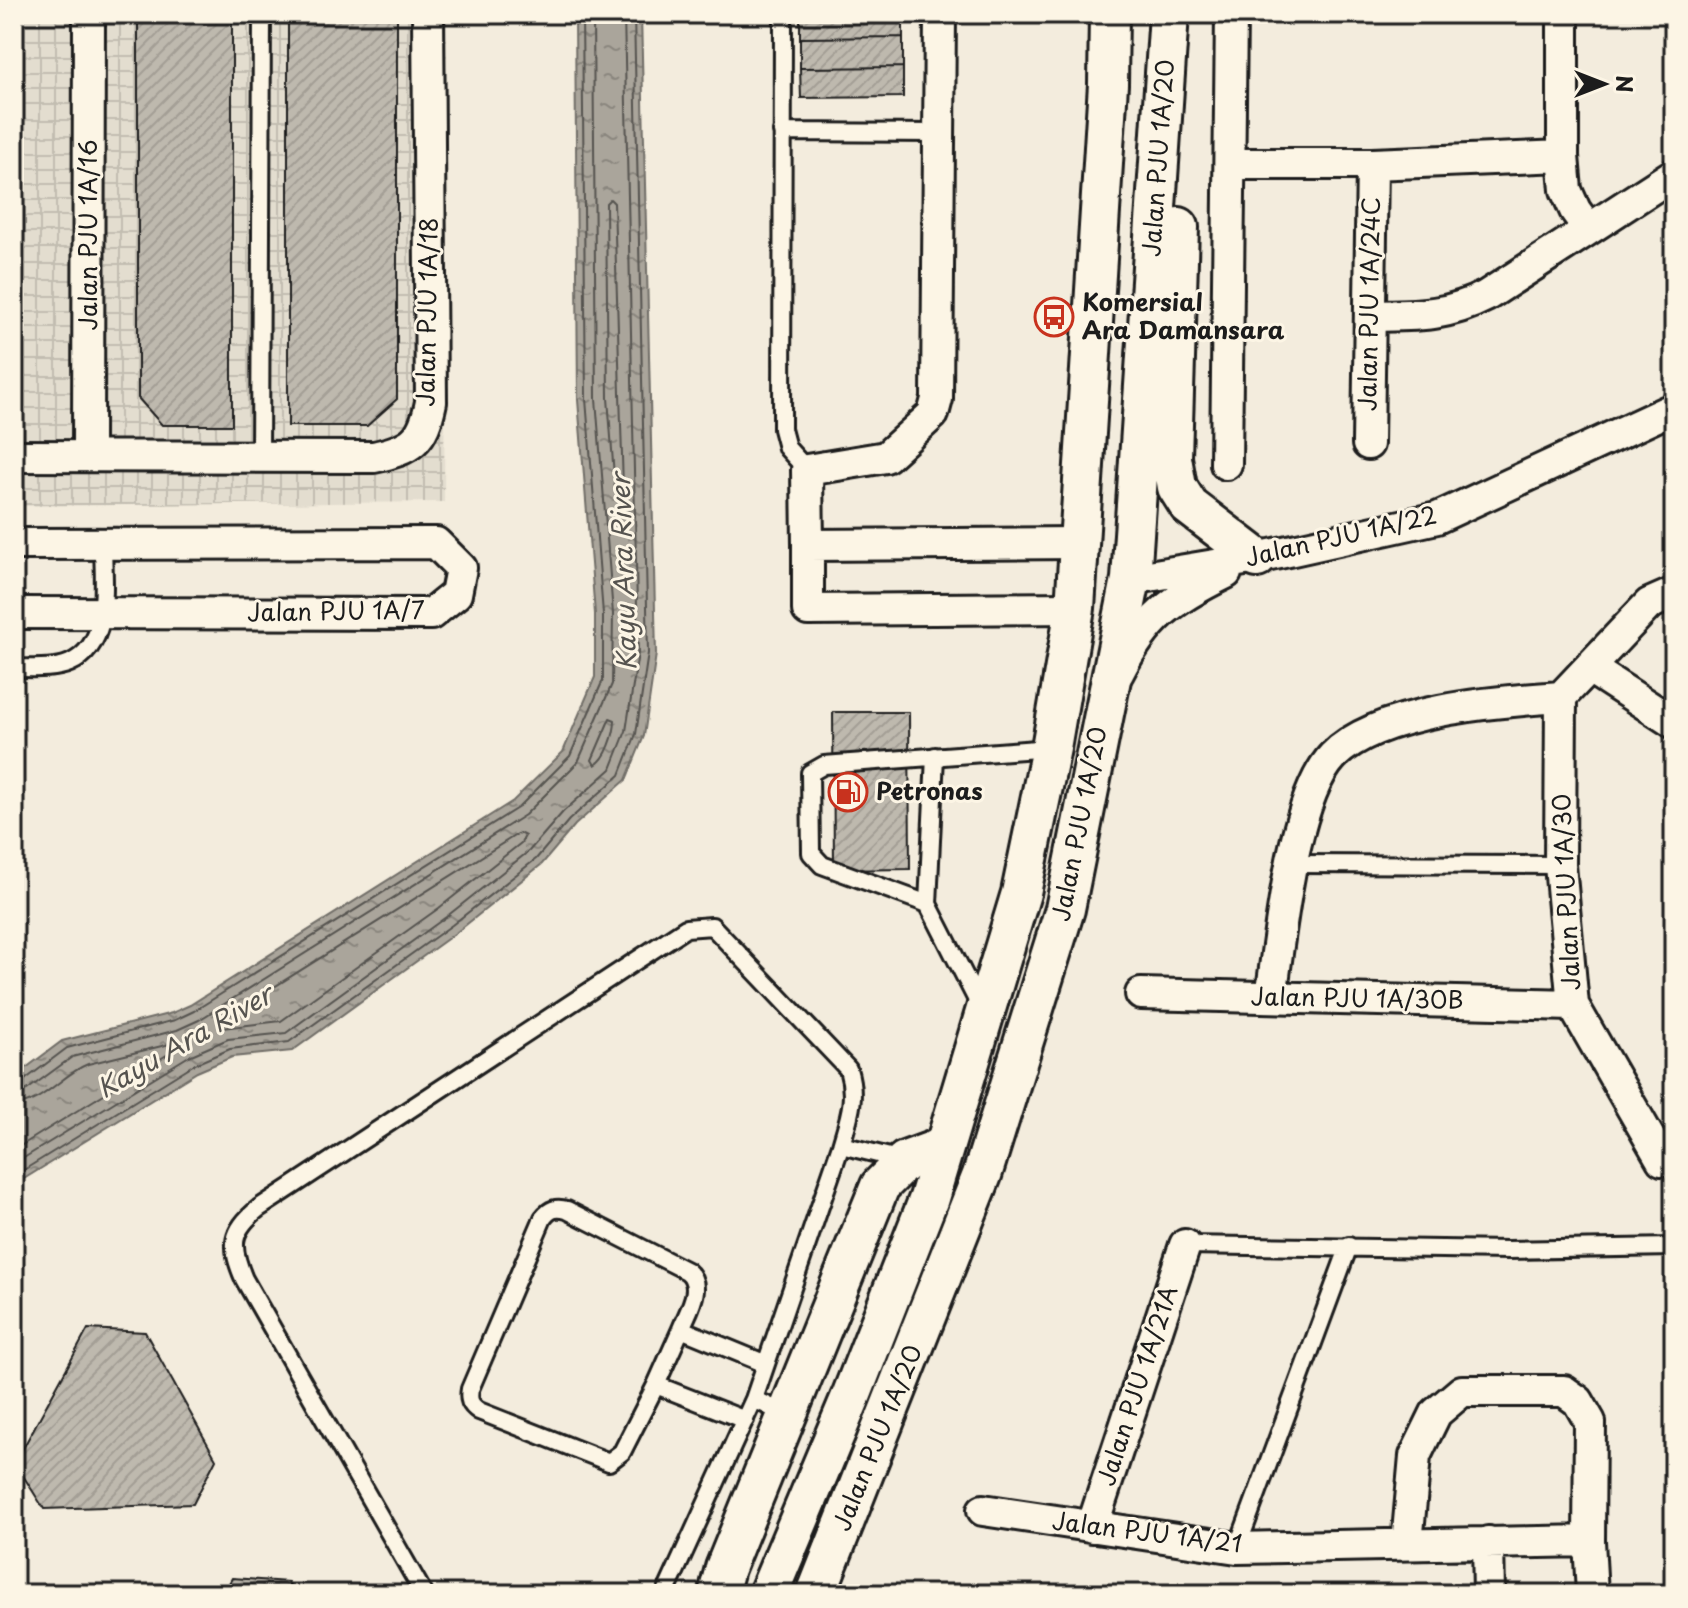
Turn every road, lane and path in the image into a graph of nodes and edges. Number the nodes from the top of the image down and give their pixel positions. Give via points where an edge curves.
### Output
1 (89, 14) edge
2 (262, 14) edge
3 (428, 14) edge
4 (783, 14) edge
5 (940, 14) edge
6 (1109, 14) edge
7 (1169, 14) edge
8 (1231, 14) edge
9 (1563, 14) edge
10 (782, 132) junction
11 (939, 133) junction
12 (1563, 156) junction
13 (1230, 164) junction
14 (1372, 164) junction
15 (1674, 174) edge
16 (1588, 228) junction
17 (1370, 316) junction
18 (1674, 408) edge
19 (1368, 444) dead end
20 (14, 456) edge
21 (88, 456) junction
22 (260, 457) junction
23 (1226, 464) dead end
24 (807, 470) junction
25 (1080, 543) junction
26 (14, 544) edge
27 (103, 544) junction
28 (808, 545) junction
29 (1257, 558) junction
30 (1131, 579) junction
31 (1674, 593) edge
32 (1075, 608) junction
33 (14, 613) edge
34 (103, 614) junction
35 (14, 668) edge
36 (1591, 669) junction
37 (1561, 697) junction
38 (1106, 698) junction
39 (1674, 723) edge
40 (1051, 748) junction
41 (935, 756) junction
42 (1290, 864) junction
43 (1560, 865) junction
44 (928, 904) junction
45 (1141, 994) dead end
46 (1271, 997) junction
47 (1573, 1005) junction
48 (985, 1017) junction
49 (841, 1145) junction
50 (943, 1147) junction
51 (1662, 1160) dead end
52 (905, 1161) junction
53 (1185, 1245) joint
54 (1349, 1246) junction
55 (1674, 1247) edge
56 (681, 1329) junction
57 (766, 1364) junction
58 (656, 1385) junction
59 (754, 1399) junction
60 (788, 1415) junction
61 (745, 1420) junction
62 (983, 1510) dead end
63 (846, 1521) junction
64 (1092, 1527) junction
65 (1589, 1541) junction
66 (1488, 1542) junction
67 (1407, 1544) junction
68 (1237, 1548) junction
69 (424, 1594) edge
70 (665, 1594) edge
71 (718, 1594) edge
72 (768, 1594) edge
73 (816, 1594) edge
74 (844, 1594) edge
75 (1489, 1594) edge
76 (1592, 1594) edge

1 - 21 street, Jalan PJU 1A/16
2 - 22 lane
3 - 22 street, Jalan PJU 1A/18 via 427,422 401,451 374,457
4 - 10 lane
5 - 11 street
6 - 25 street, Jalan PJU 1A/20
7 - 29 street via 1182,75 1172,458 1177,487 1189,506
7 - 30 street, Jalan PJU 1A/20
8 - 13 street
9 - 12 street
10 - 11 lane
10 - 24 lane via 782,429 787,448
11 - 24 street via 933,414 886,457
12 - 14 street
12 - 16 street via 1566,190
13 - 14 street
13 - 23 street
14 - 17 street, Jalan PJU 1A/24C
15 - 16 street
16 - 17 street via 1461,309
17 - 19 street, Jalan PJU 1A/24C
18 - 29 street, Jalan PJU 1A/22 via 1437,518
20 - 21 street, Jalan PJU 1A/18
21 - 22 street, Jalan PJU 1A/18
24 - 28 street
25 - 28 street
25 - 32 street, Jalan PJU 1A/20
26 - 27 street, Jalan PJU 1A/7
27 - 34 lane
27 - 34 street, Jalan PJU 1A/7 via 436,543 461,568 456,594 431,614
28 - 32 street via 808,610
29 - 30 street, Jalan PJU 1A/22
29 - 38 street via 1171,602 1137,640
30 - 38 street, Jalan PJU 1A/20
30 - 40 street via 1106,605 1072,725
31 - 36 street via 1649,604
32 - 40 street, Jalan PJU 1A/20
33 - 34 street, Jalan PJU 1A/7
34 - 35 lane via 85,653 69,663
36 - 37 street
36 - 39 street
37 - 42 street via 1449,710 1360,736 1333,756 1315,782
37 - 43 street, Jalan PJU 1A/30
38 - 63 street, Jalan PJU 1A/20 via 1065,909 982,1175
40 - 41 lane
40 - 48 street, Jalan PJU 1A/20 via 1021,893
41 - 44 lane
41 - 44 lane via 824,765 810,773 811,853 822,865
42 - 43 lane
42 - 46 street
43 - 47 street, Jalan PJU 1A/30
44 - 48 lane
45 - 46 street, Jalan PJU 1A/30B
46 - 47 street, Jalan PJU 1A/30B
47 - 51 street, Jalan PJU 1A/30
48 - 50 street, Jalan PJU 1A/20
49 - 52 lane
49 - 57 lane
49 - 69 lane via 853,1087 848,1069 712,926 699,925 686,928 244,1221 234,1239 244,1279
50 - 52 street
50 - 72 street, Jalan PJU 1A/20 via 929,1198
52 - 60 street via 880,1186
53 - 54 lane
53 - 64 street, Jalan PJU 1A/21A
54 - 55 lane
54 - 68 lane
56 - 57 lane
56 - 58 lane
56 - 58 lane via 696,1292 694,1276 558,1208 543,1218 469,1398 479,1411 609,1462 622,1452
57 - 59 lane
58 - 61 lane
59 - 60 lane
59 - 61 lane
60 - 71 street
61 - 70 lane
62 - 64 street, Jalan PJU 1A/21
63 - 73 street, Jalan PJU 1A/20
63 - 74 street
64 - 68 street, Jalan PJU 1A/21
65 - 66 street, Jalan PJU 1A/21
65 - 67 street via 1590,1422 1584,1411 1564,1391 1505,1389 1462,1391 1436,1413 1415,1456
65 - 76 street
66 - 67 street, Jalan PJU 1A/21
66 - 75 street
67 - 68 street, Jalan PJU 1A/21

